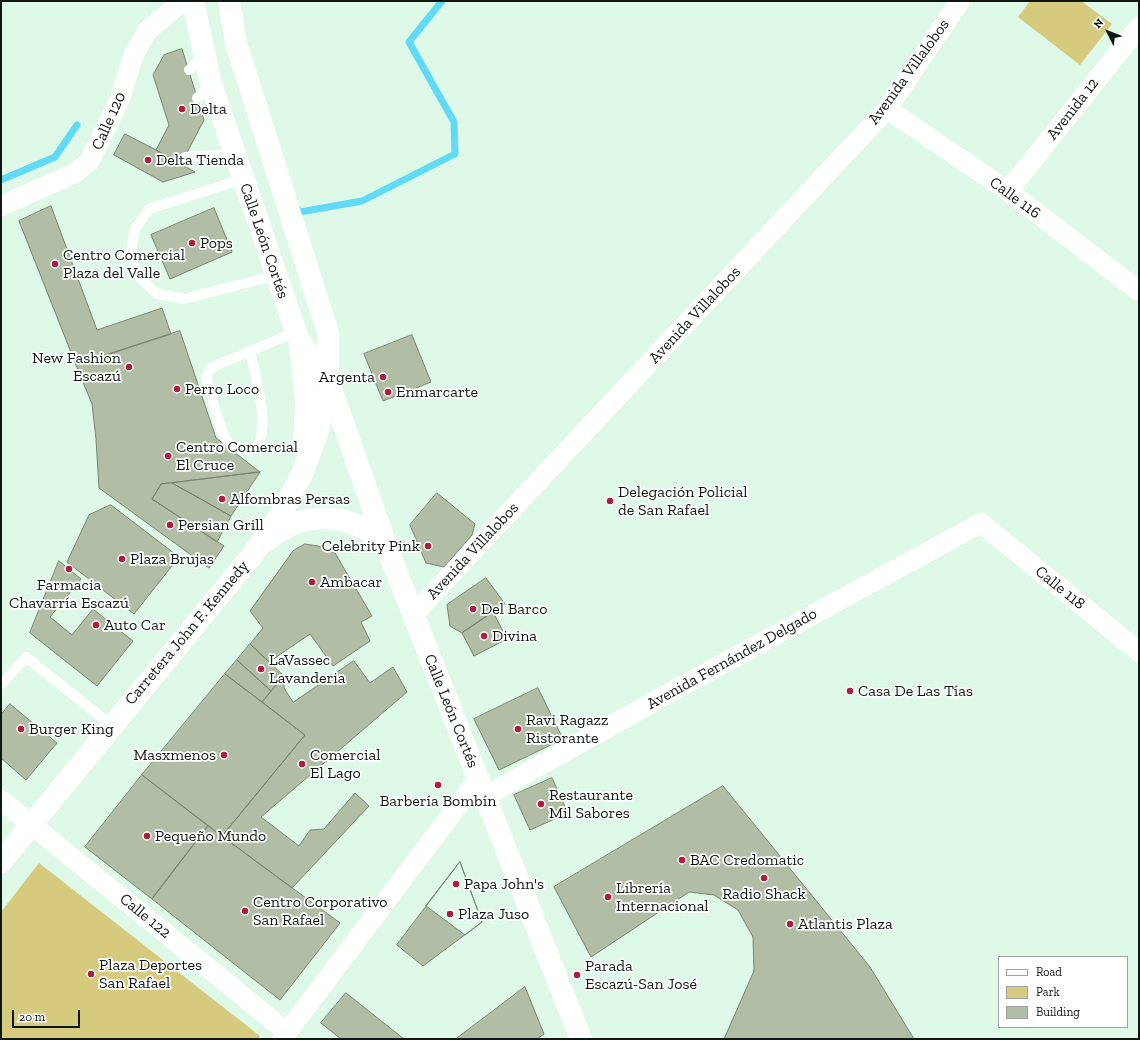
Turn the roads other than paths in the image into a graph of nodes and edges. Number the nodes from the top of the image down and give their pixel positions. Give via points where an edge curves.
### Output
1 (183, 1) edge
2 (193, 1) edge
3 (229, 1) edge
4 (960, 1) edge
5 (1139, 27) edge
6 (887, 109) junction
7 (234, 154) junction
8 (185, 157) dead end
9 (243, 179) junction
10 (1008, 191) junction
11 (1, 206) edge
12 (277, 275) junction
13 (1139, 291) edge
14 (298, 337) junction
15 (250, 350) junction
16 (328, 380) junction
17 (303, 472) junction
18 (981, 523) joint
19 (387, 548) junction
20 (254, 553) junction
21 (413, 615) junction
22 (1139, 652) edge
23 (1, 685) edge
24 (111, 725) junction
25 (481, 788) junction
26 (1, 800) edge
27 (31, 823) junction
28 (1, 862) edge
29 (285, 1035) edge
30 (581, 1039) edge

1 - 11 street, Calle 120 via 148,30 134,54 120,99 89,162 75,173
2 - 7 main road, Calle León Cortés via 196,63 204,91
3 - 16 main road, Calle León Cortés via 236,43 328,333
4 - 6 street, Avenida Villalobos
5 - 10 street, Avenida 12
6 - 10 street, Calle 116
6 - 21 street, Avenida Villalobos
7 - 8 lane
7 - 9 main road, Calle León Cortés
9 - 12 main road, Calle León Cortés
9 - 12 lane via 149,209 135,229 131,252 137,275 157,294 184,299
10 - 13 street, Calle 116
12 - 14 main road, Calle León Cortés
14 - 15 lane
14 - 16 main road, Calle León Cortés
14 - 17 main road via 306,400
15 - 15 lane via 262,418 261,440 258,448 252,451 239,449 230,444 223,435 206,376 212,367
16 - 17 main road, Carretera John F. Kennedy via 319,427
16 - 19 main road, Calle León Cortés
17 - 20 main road, Carretera John F. Kennedy via 281,514
18 - 22 street, Calle 118
18 - 25 street, Avenida Fernández Delgado via 678,688
19 - 20 main road via 364,528 335,518 304,520 276,532
19 - 21 main road, Calle León Cortés
20 - 24 main road, Carretera John F. Kennedy
21 - 25 main road, Calle León Cortés
23 - 24 lane via 26,657
24 - 27 main road, Carretera John F. Kennedy
25 - 29 street, Avenida Fernández Delgado
25 - 30 main road, Calle León Cortés
26 - 27 street, Calle 122
27 - 28 main road, Carretera John F. Kennedy
27 - 29 street, Calle 122

